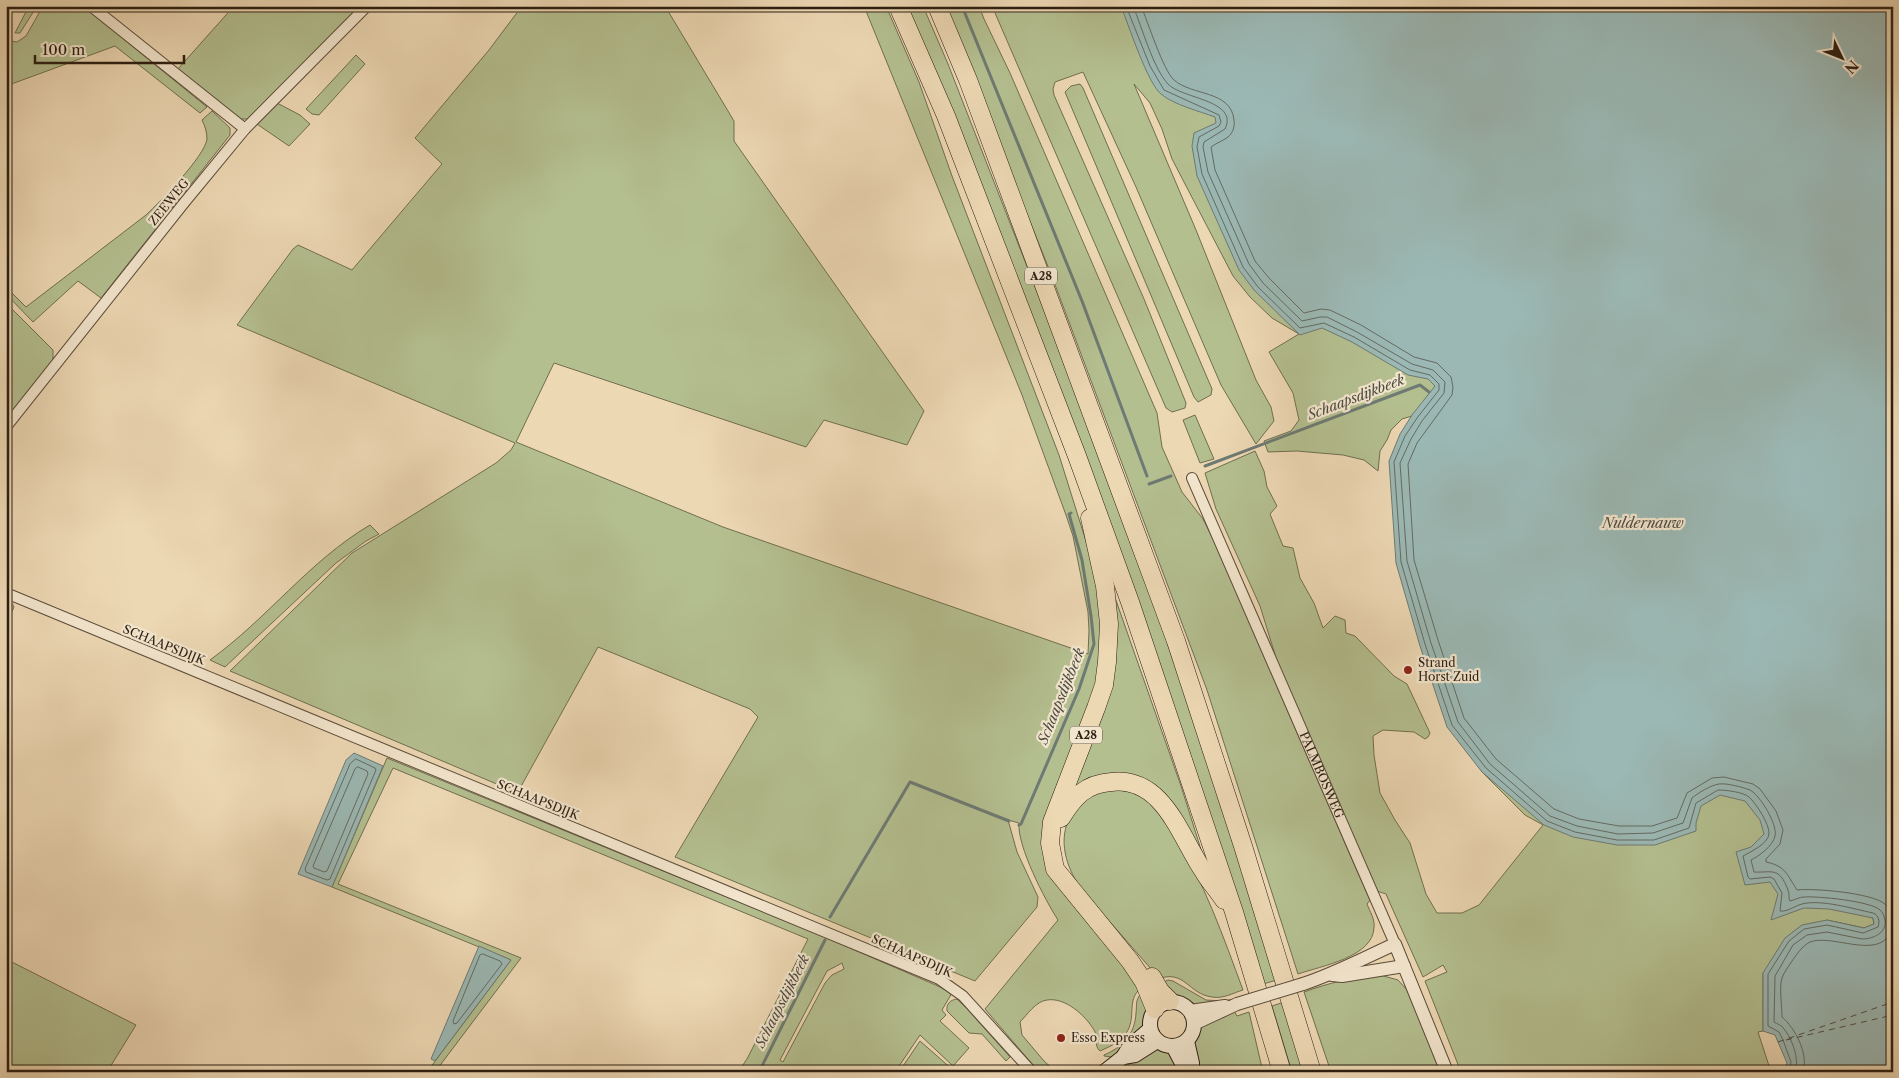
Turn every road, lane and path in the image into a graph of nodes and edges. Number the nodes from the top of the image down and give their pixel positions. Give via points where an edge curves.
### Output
1 (91, 6) edge
2 (367, 6) edge
3 (898, 6) edge
4 (937, 6) edge
5 (245, 129) junction
6 (6, 427) edge
7 (1077, 456) junction
8 (1192, 478) dead end
9 (6, 593) edge
10 (1234, 912) junction
11 (1394, 944) junction
12 (1404, 966) junction
13 (1329, 975) junction
14 (1162, 1005) junction
15 (1192, 1018) junction
16 (1153, 1035) junction
17 (1186, 1041) junction
18 (1173, 1046) junction
19 (1307, 1055) junction
20 (1032, 1072) edge
21 (1104, 1072) edge
22 (1190, 1072) edge
23 (1282, 1072) edge
24 (1312, 1072) edge
25 (1318, 1072) edge
26 (1447, 1072) edge

1 - 5 street
2 - 5 street, ZEEWEG
3 - 7 highway, A28 via 946,116
4 - 19 highway, A28 via 968,80 1173,631
5 - 6 street, ZEEWEG
7 - 10 highway, A28 via 1130,602
7 - 14 highway, A28 via 1105,586 1109,624 1107,662 1099,700 1052,822 1050,843 1055,869
8 - 11 street, PALMBOSWEG
9 - 20 street, SCHAAPSDIJK via 939,980 964,997
10 - 14 highway, A28 via 1204,872 1169,811 1141,786 1121,780 1100,783 1086,789 1072,801 1061,819 1058,836 1058,850 1065,869 1079,890 1146,967 1160,991
10 - 23 highway, A28
11 - 12 street, PALMBOSWEG
11 - 13 street
12 - 13 street via 1342,976
12 - 26 street, PALMBOSWEG
13 - 15 street, bridge
14 - 15 main road via 1178,1002 1185,1006
14 - 16 main road via 1150,1018
15 - 17 main road via 1191,1036
16 - 18 main road via 1164,1045
16 - 21 main road via 1129,1047 1123,1057
17 - 18 main road
17 - 22 main road via 1192,1063
18 - 22 main road via 1184,1068
19 - 24 highway, A28
19 - 25 highway, A28

